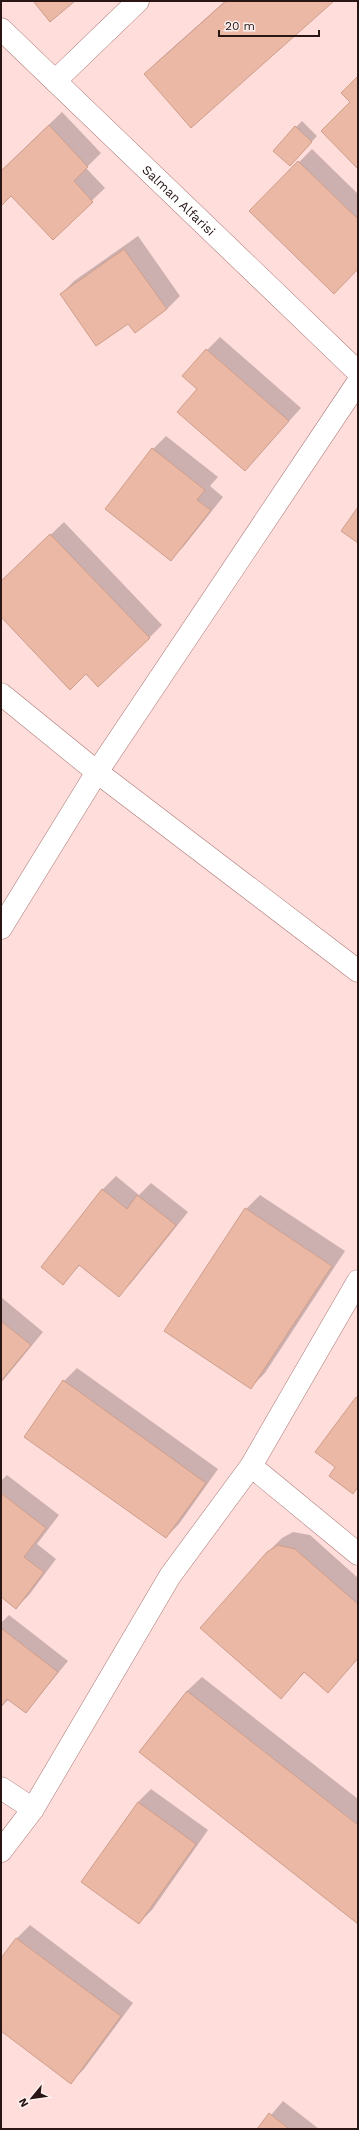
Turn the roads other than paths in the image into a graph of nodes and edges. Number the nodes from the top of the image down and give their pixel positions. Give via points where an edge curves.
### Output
1 (138, 1) edge
2 (1, 28) edge
3 (55, 81) junction
4 (358, 372) edge
5 (358, 382) edge
6 (1, 694) edge
7 (97, 772) junction
8 (1, 928) edge
9 (358, 971) edge
10 (358, 1281) edge
11 (251, 1466) junction
12 (358, 1554) edge
13 (1, 1788) edge
14 (33, 1809) junction
15 (1, 1851) edge

1 - 3 street
2 - 3 street, Salman Alfarisi
3 - 4 street, Salman Alfarisi
5 - 7 street
6 - 7 street
7 - 8 street
7 - 9 street
10 - 11 street
11 - 12 street
11 - 14 street via 170,1576
13 - 14 street
14 - 15 street

